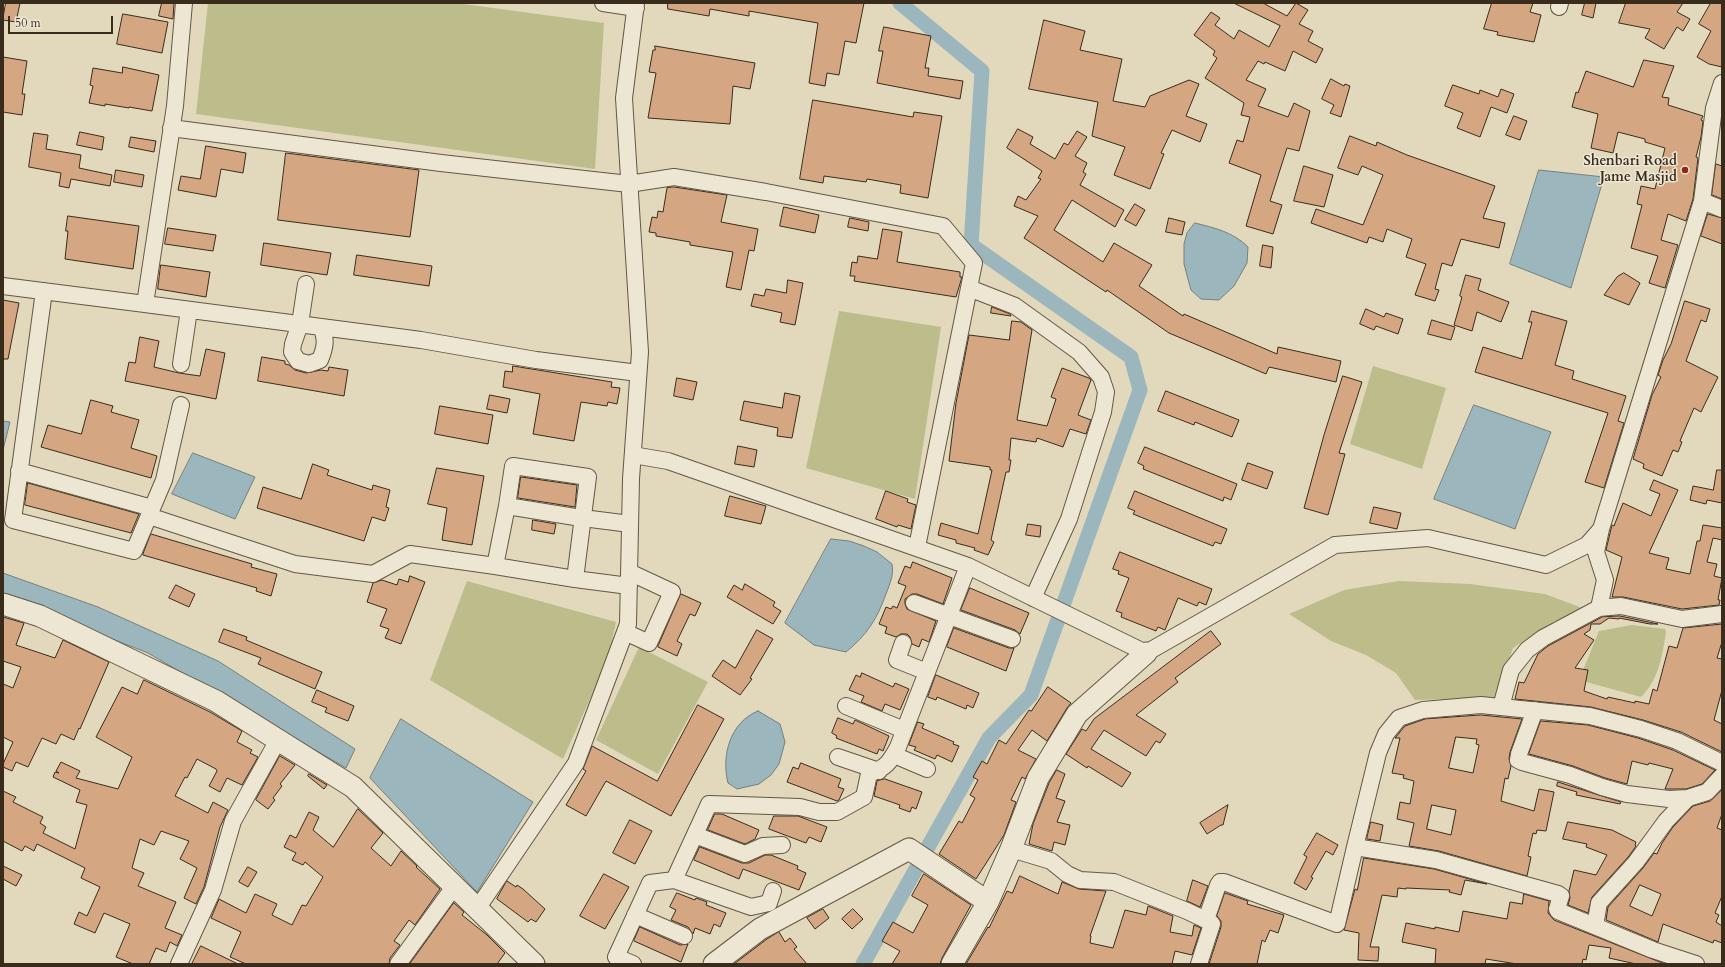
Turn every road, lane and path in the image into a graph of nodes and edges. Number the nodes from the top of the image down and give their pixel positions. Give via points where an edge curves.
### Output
1 (184, 3) edge
2 (602, 3) edge
3 (636, 6) edge
4 (1722, 83) edge
5 (1718, 110) edge
6 (172, 128) junction
7 (629, 184) junction
8 (1702, 201) junction
9 (1722, 209) edge
10 (306, 284) dead end
11 (3, 286) edge
12 (969, 288) junction
13 (44, 291) junction
14 (145, 304) junction
15 (189, 310) junction
16 (300, 324) junction
17 (321, 327) junction
18 (181, 364) dead end
19 (638, 373) junction
20 (181, 405) dead end
21 (633, 455) junction
22 (19, 471) junction
23 (507, 506) junction
24 (150, 512) junction
25 (584, 518) junction
26 (630, 524) junction
27 (1601, 529) junction
28 (917, 548) junction
29 (495, 566) junction
30 (968, 566) junction
31 (575, 579) junction
32 (629, 579) junction
33 (1033, 598) junction
34 (914, 603) dead end
35 (3, 604) edge
36 (1599, 608) junction
37 (1722, 614) edge
38 (950, 616) junction
39 (625, 632) junction
40 (1012, 639) dead end
41 (903, 643) dead end
42 (1146, 653) junction
43 (927, 672) junction
44 (846, 706) dead end
45 (1501, 707) junction
46 (1535, 710) junction
47 (904, 730) junction
48 (278, 740) junction
49 (894, 755) junction
50 (838, 757) dead end
51 (1722, 762) edge
52 (927, 768) dead end
53 (879, 771) junction
54 (1722, 776) edge
55 (1688, 798) junction
56 (695, 835) junction
57 (782, 845) dead end
58 (1355, 848) junction
59 (1011, 849) junction
60 (674, 880) junction
61 (453, 885) junction
62 (773, 891) dead end
63 (988, 902) junction
64 (477, 909) junction
65 (635, 915) junction
66 (1206, 920) junction
67 (1595, 926) junction
68 (684, 936) dead end
69 (179, 964) edge
70 (398, 964) edge
71 (534, 964) edge
72 (633, 964) edge
73 (714, 964) edge
74 (952, 964) edge
75 (1199, 964) edge
76 (1696, 964) edge

1 - 6 street
2 - 3 street
3 - 7 street via 624,98
4 - 5 street
5 - 8 street
6 - 7 street via 441,163
6 - 14 street
7 - 12 street via 674,177 943,226 974,263
7 - 19 street via 640,352
8 - 9 street
8 - 27 street
10 - 16 street
11 - 13 street
12 - 28 street
12 - 33 street via 1015,306 1078,352 1101,377 1106,392 1103,412 1069,519
13 - 14 street
13 - 22 street
14 - 15 street
15 - 16 street
15 - 18 street
16 - 17 street
16 - 17 street via 292,352 298,361 309,364 320,360 326,344
17 - 19 street
19 - 21 street
20 - 24 street via 164,480
21 - 26 street
21 - 28 street via 668,461
22 - 24 street
22 - 24 street via 12,520 134,551
23 - 25 street
23 - 25 street via 513,466 588,476
23 - 29 street
24 - 29 street via 295,564 373,574 410,554
25 - 26 street
25 - 31 street
26 - 32 street
27 - 36 street via 1596,552 1605,580
27 - 42 street via 1587,545 1546,565 1428,538 1335,545
28 - 30 street
29 - 31 street
30 - 33 street
30 - 38 street
31 - 32 street
32 - 39 street via 628,624
32 - 39 street via 672,592 650,643
33 - 42 street
34 - 38 street
35 - 48 street via 40,616 216,701
36 - 37 street via 1620,606 1682,619
36 - 45 street via 1543,638 1527,650 1511,670
38 - 40 street
38 - 43 street
39 - 64 street via 576,763
41 - 43 street via 896,660
42 - 59 street via 1077,714 1038,778
43 - 47 street
44 - 47 street
45 - 46 street
45 - 58 street via 1481,705 1423,710 1399,718 1386,734 1378,753
46 - 51 street via 1590,716 1641,729 1677,741
46 - 55 street via 1518,760 1627,794 1663,799
47 - 49 street
48 - 61 street via 353,787
48 - 69 street via 233,821 213,890
49 - 52 street
49 - 53 street
50 - 53 street
53 - 56 street via 870,774 864,797 837,812 709,804
54 - 55 street via 1707,792
55 - 67 street via 1666,821 1636,862 1600,903
56 - 57 street via 745,854 763,846
56 - 60 street
58 - 66 street via 1337,924 1224,882 1218,885
58 - 67 street via 1436,860 1558,894 1561,896 1557,911
59 - 63 street
59 - 66 street via 1051,862 1080,880 1114,882
60 - 62 street via 751,907 769,903
60 - 65 street via 650,883
61 - 64 street
61 - 70 street
63 - 73 street via 909,849 760,929
63 - 74 street
64 - 71 street
65 - 68 street
65 - 72 street via 616,956
66 - 75 street via 1212,924
67 - 76 street via 1653,950

